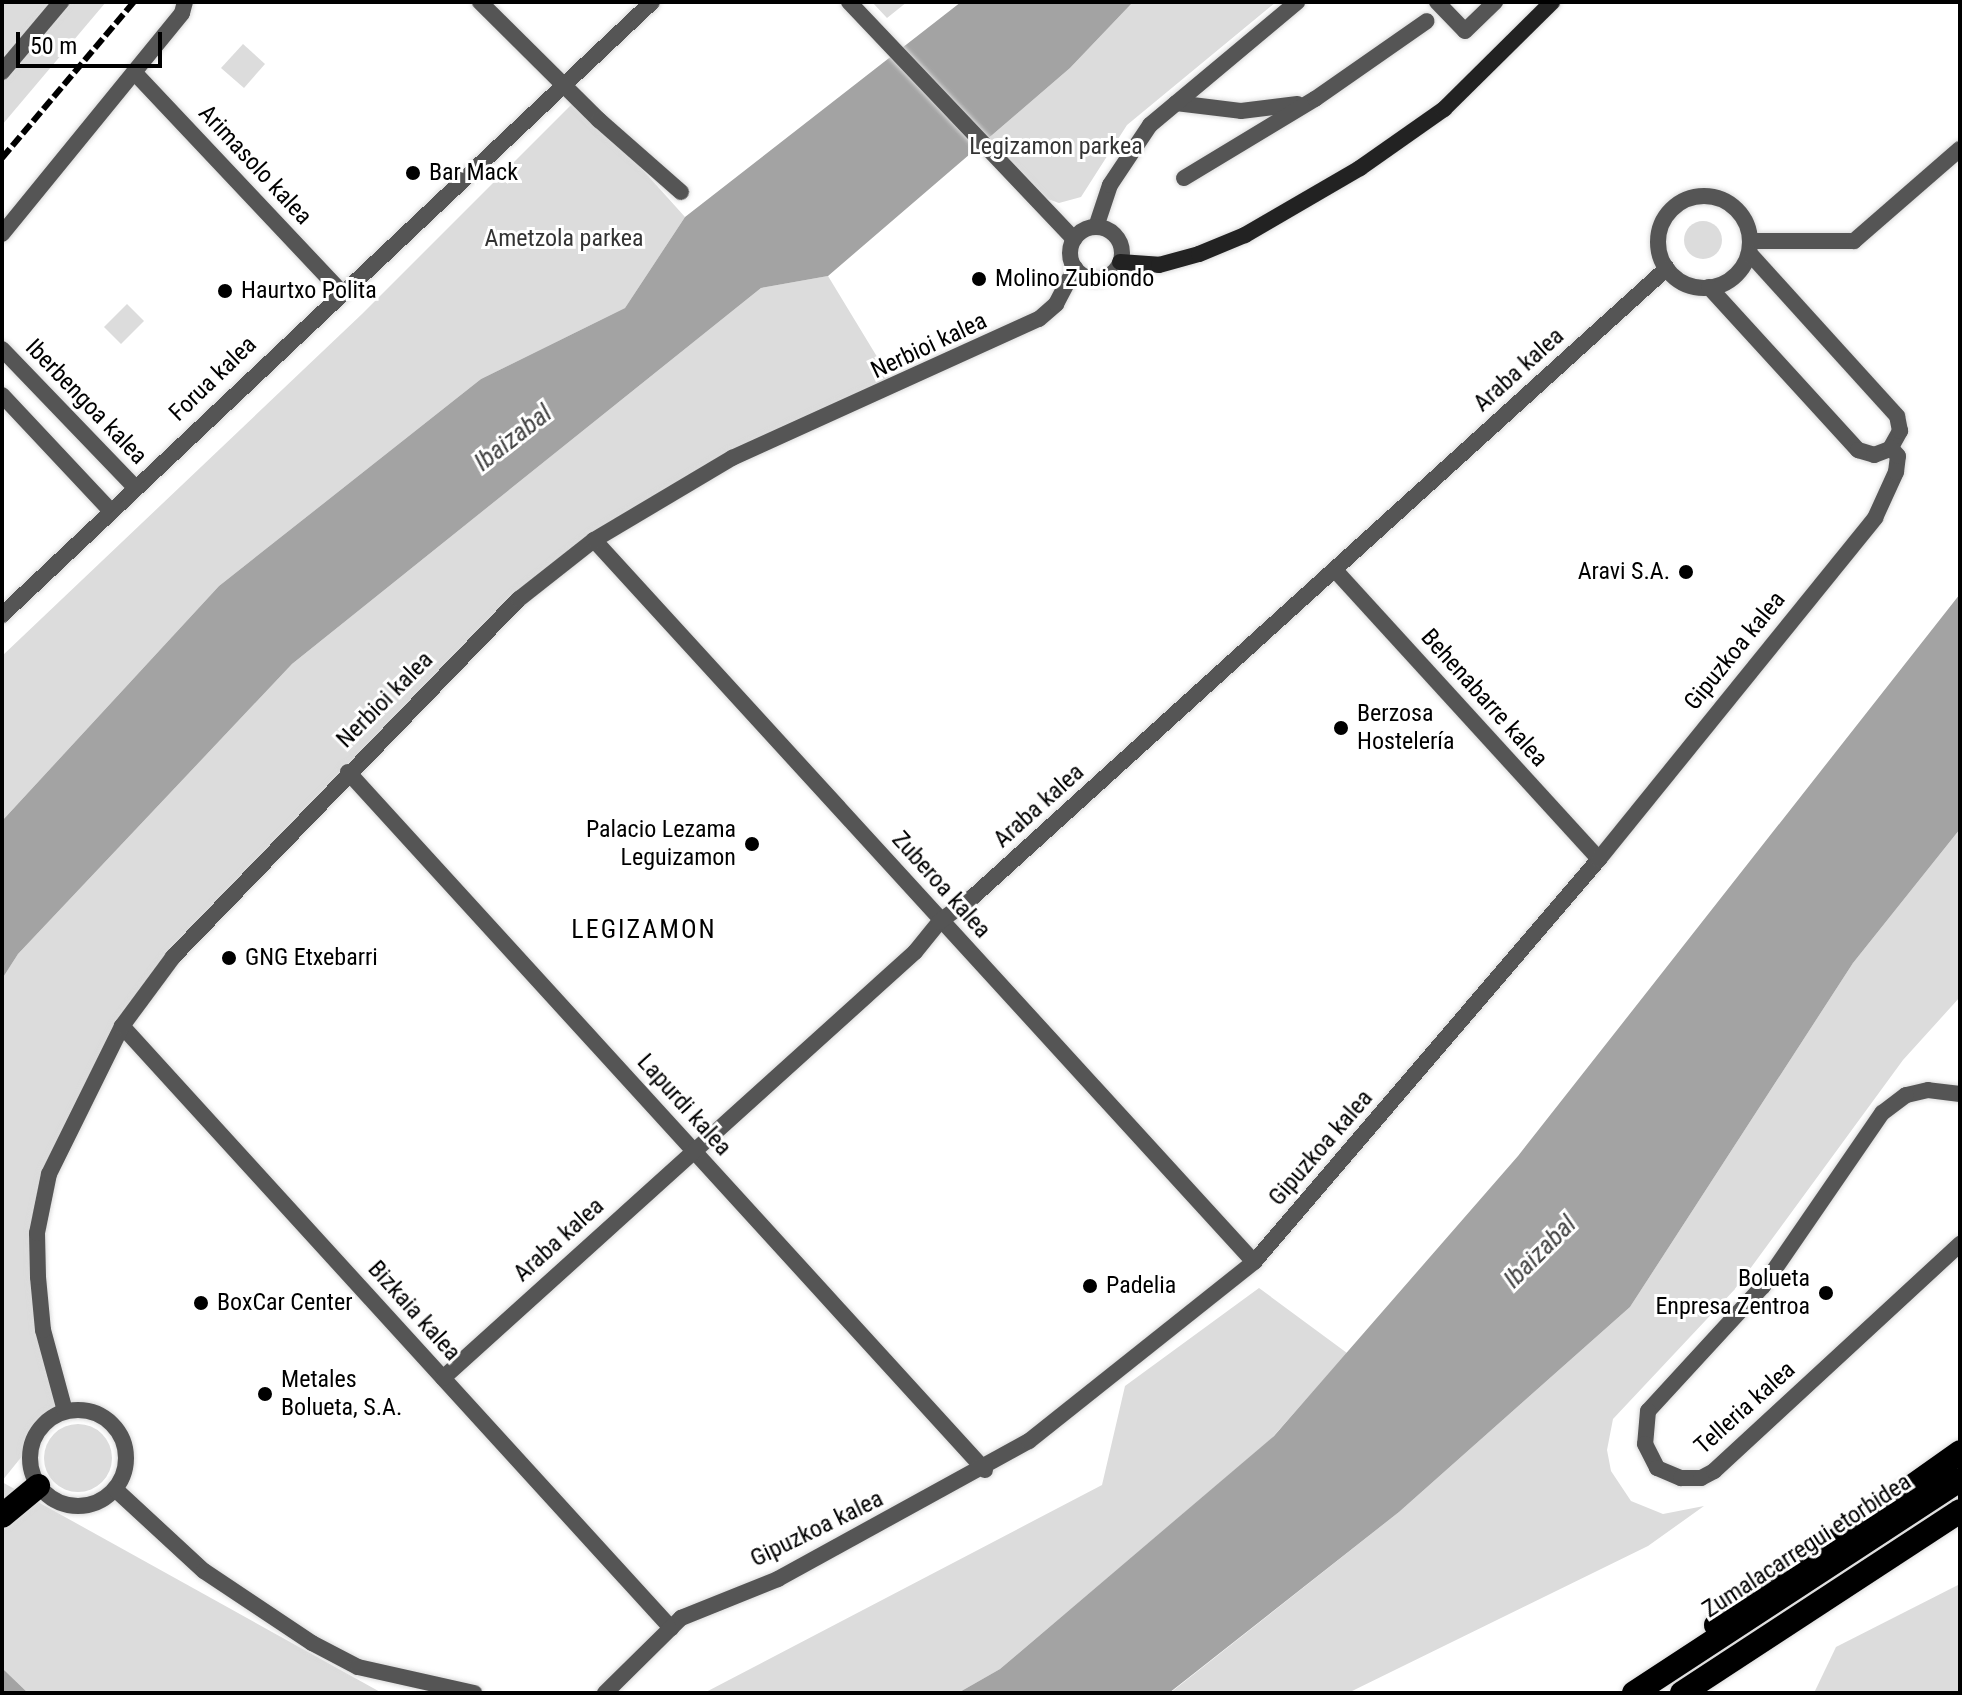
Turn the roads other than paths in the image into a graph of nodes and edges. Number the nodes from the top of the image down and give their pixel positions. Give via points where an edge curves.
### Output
1 (61, 2) edge
2 (185, 2) edge
3 (480, 2) edge
4 (652, 2) edge
5 (849, 2) edge
6 (1297, 2) edge
7 (1437, 2) edge
8 (1495, 2) edge
9 (1552, 2) edge
10 (1427, 21) dead end
11 (2, 72) edge
12 (134, 72) junction
13 (565, 83) junction
14 (1315, 99) junction
15 (1176, 103) junction
16 (1960, 149) edge
17 (1184, 178) dead end
18 (681, 192) dead end
19 (1096, 227) junction
20 (2, 234) edge
21 (1074, 239) junction
22 (1749, 247) junction
23 (1120, 262) junction
24 (1075, 268) junction
25 (1667, 268) junction
26 (1709, 287) junction
27 (341, 292) junction
28 (2, 349) edge
29 (2, 395) edge
30 (1891, 448) junction
31 (135, 487) junction
32 (111, 511) junction
33 (594, 540) junction
34 (1335, 570) junction
35 (2, 615) edge
36 (348, 772) junction
37 (1599, 859) junction
38 (939, 922) junction
39 (122, 1026) junction
40 (1960, 1094) edge
41 (694, 1151) junction
42 (1960, 1244) edge
43 (1254, 1262) junction
44 (443, 1378) junction
45 (65, 1411) junction
46 (1960, 1452) edge
47 (985, 1470) junction
48 (1960, 1480) edge
49 (38, 1486) junction
50 (115, 1489) junction
51 (6, 1512) edge
52 (1955, 1521) edge
53 (671, 1628) junction
54 (1685, 1660) junction
55 (1691, 1687) edge
56 (474, 1693) edge
57 (605, 1693) edge
58 (1634, 1693) edge

1 - 11 street
2 - 12 street
3 - 13 street
4 - 13 street, Forua kalea
5 - 21 street
6 - 15 street
7 - 8 street via 1465,31
9 - 23 street via 1444,109 1360,168 1245,235 1199,254 1159,265
10 - 14 street
12 - 20 street
12 - 27 street, Arimasolo kalea
13 - 18 street
13 - 27 street, Forua kalea
14 - 15 street via 1255,110
14 - 17 street
15 - 19 street via 1129,153
16 - 22 street via 1854,241
19 - 21 street
19 - 23 street via 1118,238
21 - 24 street via 1070,254
22 - 25 street via 1744,219 1730,204 1709,196 1688,199 1670,211 1660,230 1659,250
22 - 26 street via 1734,276
22 - 30 street, Gipuzkoa kalea via 1897,416 1900,431
23 - 24 street via 1103,278 1087,277
24 - 33 street, Nerbioi kalea via 1056,304 1039,319 732,458
25 - 26 street via 1681,281
25 - 34 street, Araba kalea
26 - 30 street via 1858,450 1874,455
27 - 31 street, Forua kalea
28 - 31 street, Iberbengoa kalea
29 - 32 street
30 - 37 street, Gipuzkoa kalea via 1898,456 1896,472 1875,518
31 - 32 street, Forua kalea
32 - 35 street, Forua kalea
33 - 36 street, Nerbioi kalea via 519,599
33 - 38 street, Zuberoa kalea
34 - 37 street, Behenabarre kalea
34 - 38 street, Araba kalea
36 - 39 street, Nerbioi kalea via 173,957
36 - 41 street, Lapurdi kalea
37 - 43 street, Gipuzkoa kalea
38 - 41 street, Araba kalea via 915,952
38 - 43 street, Zuberoa kalea
39 - 44 street, Bizkaia kalea
39 - 45 street, Nerbioi kalea via 49,1174 37,1233 43,1330
40 - 42 street, Telleria kalea via 1917,1092 1882,1113 1763,1286 1648,1411 1645,1444 1657,1468 1681,1478 1701,1478 1714,1471
41 - 44 street, Araba kalea
41 - 47 street, Lapurdi kalea
43 - 47 street, Gipuzkoa kalea via 1099,1390
44 - 53 street, Bizkaia kalea
45 - 49 street via 40,1427 31,1446 30,1467
45 - 50 street via 100,1415 120,1435 126,1462
46 - 54 highway via 1727,1612
47 - 53 street, Gipuzkoa kalea via 778,1579 700,1608
48 - 54 highway, Zumalacarregui etorbidea
49 - 50 street via 62,1503 81,1506
49 - 51 highway
50 - 56 street via 204,1571 312,1643 358,1667
52 - 55 highway via 1769,1655
53 - 57 street, Gipuzkoa kalea
54 - 58 highway, Zumalacarregui etorbidea

